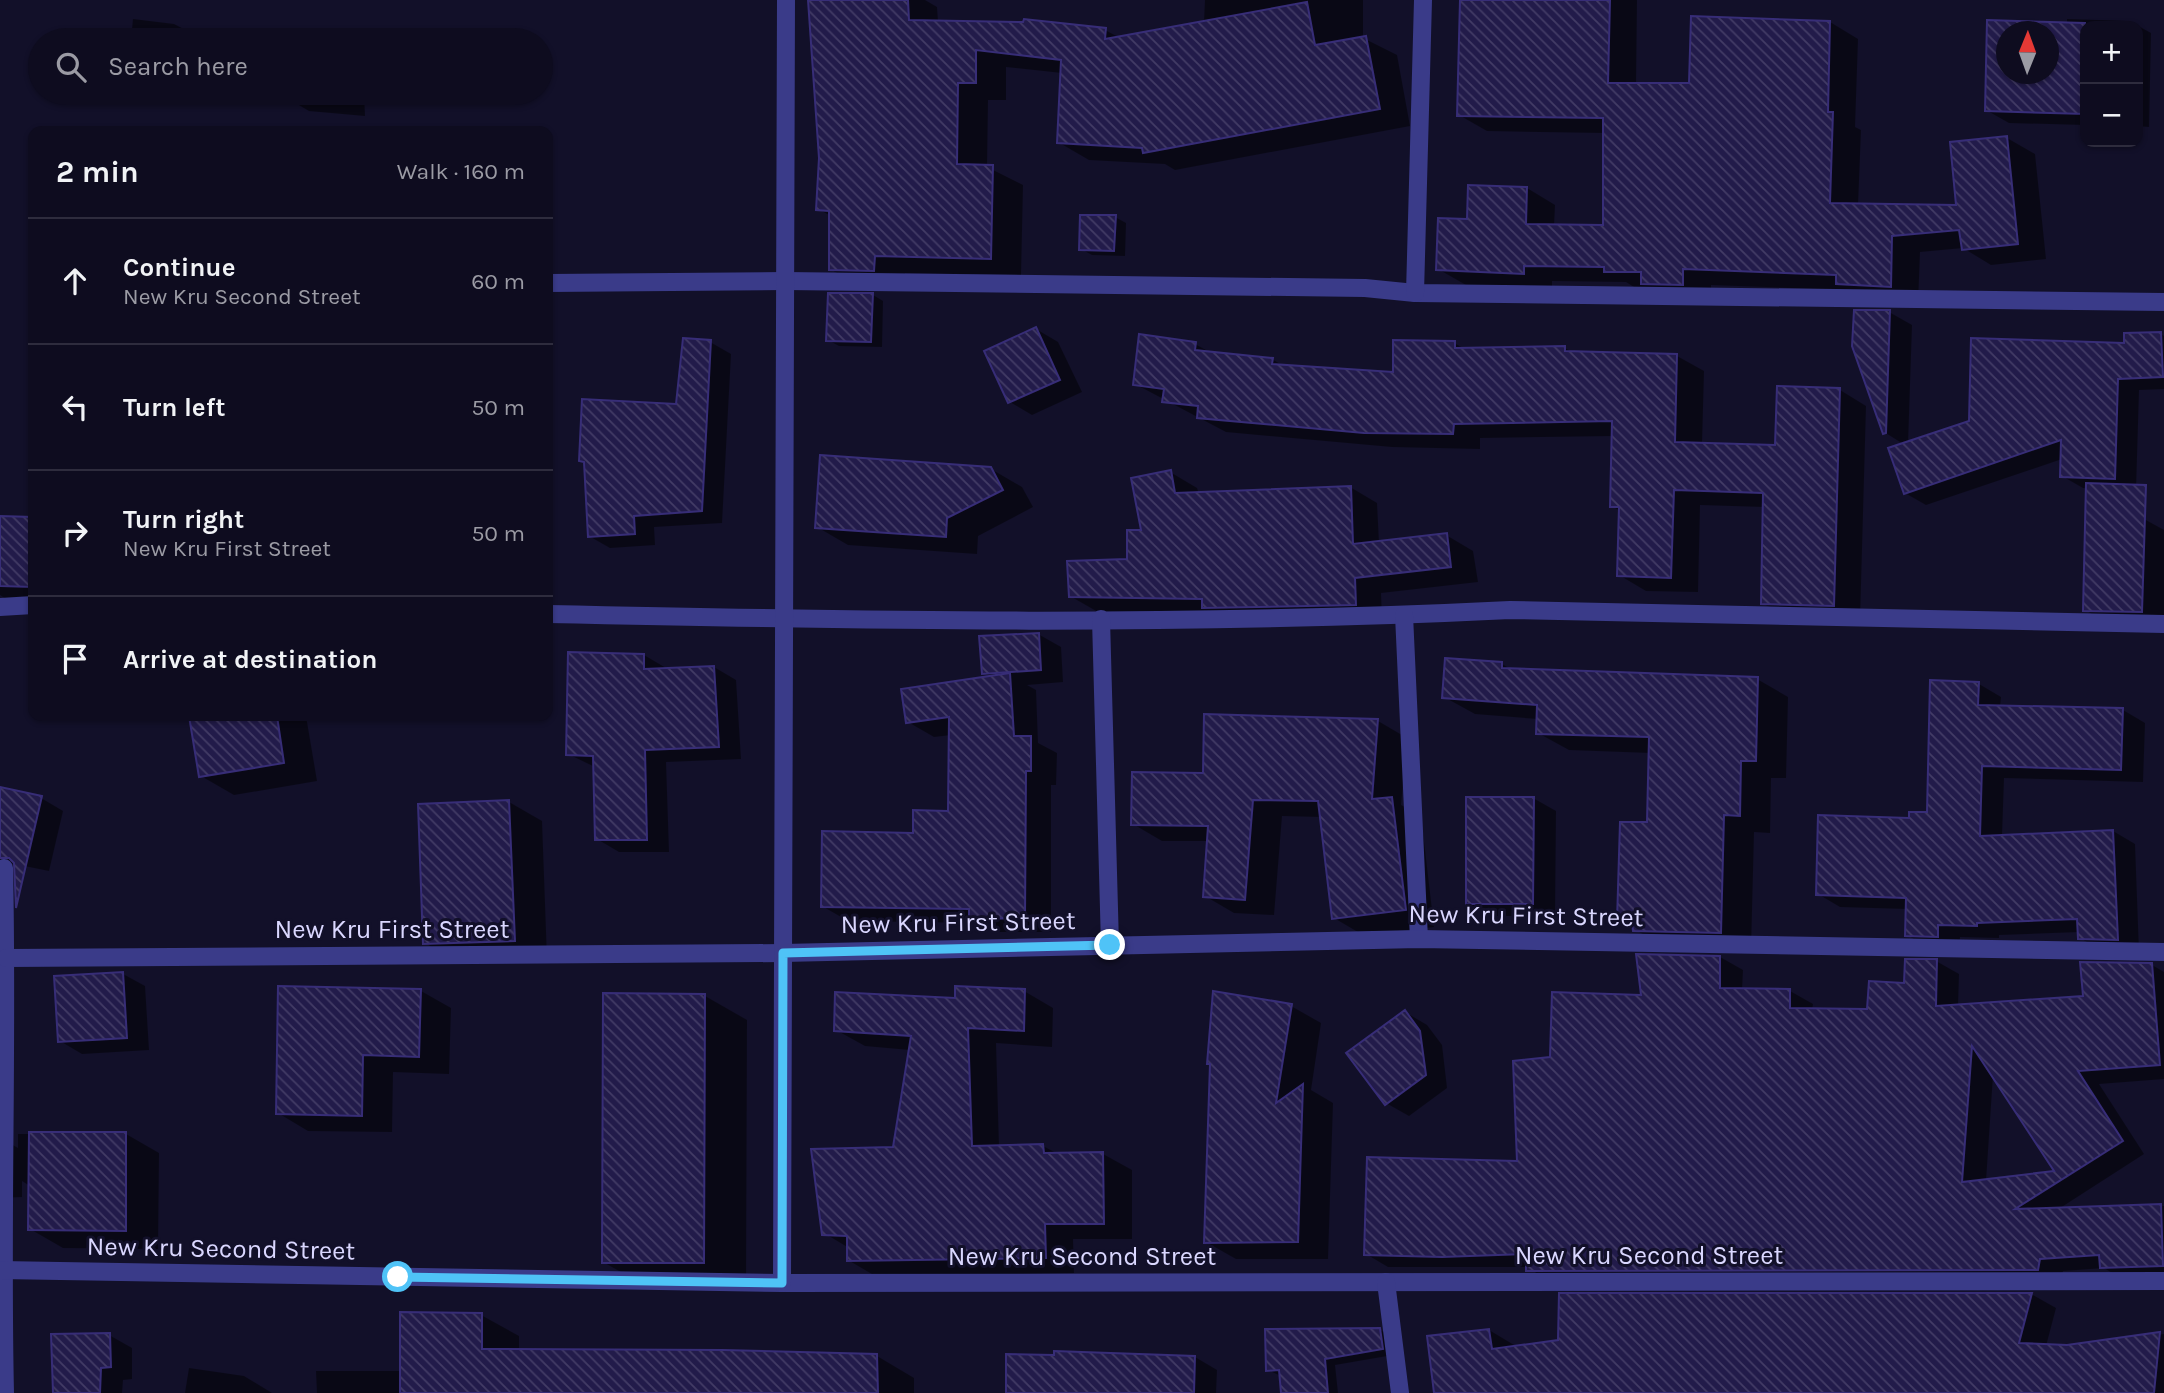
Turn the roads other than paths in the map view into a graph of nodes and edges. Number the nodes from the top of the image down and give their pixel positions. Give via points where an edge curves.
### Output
1 (786, 0) edge
2 (1423, 0) edge
3 (785, 281) junction
4 (553, 283) edge
5 (1415, 293) junction
6 (2164, 302) edge
7 (28, 605) edge
8 (0, 607) edge
9 (553, 614) edge
10 (1404, 615) junction
11 (784, 619) junction
12 (1101, 620) junction
13 (2164, 624) edge
14 (4, 868) dead end
15 (1419, 939) junction
16 (1110, 945) junction
17 (2164, 952) edge
18 (783, 953) junction
19 (6, 958) junction
20 (1, 1270) edge
21 (2164, 1281) edge
22 (1386, 1282) junction
23 (782, 1283) junction
24 (5, 1393) edge
25 (1400, 1393) edge

1 - 3 street
2 - 5 street
3 - 4 street
3 - 5 street via 1365,288
3 - 11 street
5 - 6 street
7 - 8 street
9 - 11 street
10 - 12 street
10 - 13 street via 1510,610
10 - 15 street
11 - 12 street
11 - 18 street
12 - 16 street
14 - 19 street
15 - 16 street, New Kru First Street
15 - 17 street, New Kru First Street
16 - 18 street, New Kru First Street
18 - 19 street, New Kru First Street
18 - 23 street
19 - 20 street
20 - 23 street, New Kru Second Street
20 - 24 street
21 - 22 street, New Kru Second Street
22 - 23 street, New Kru Second Street
22 - 25 street

